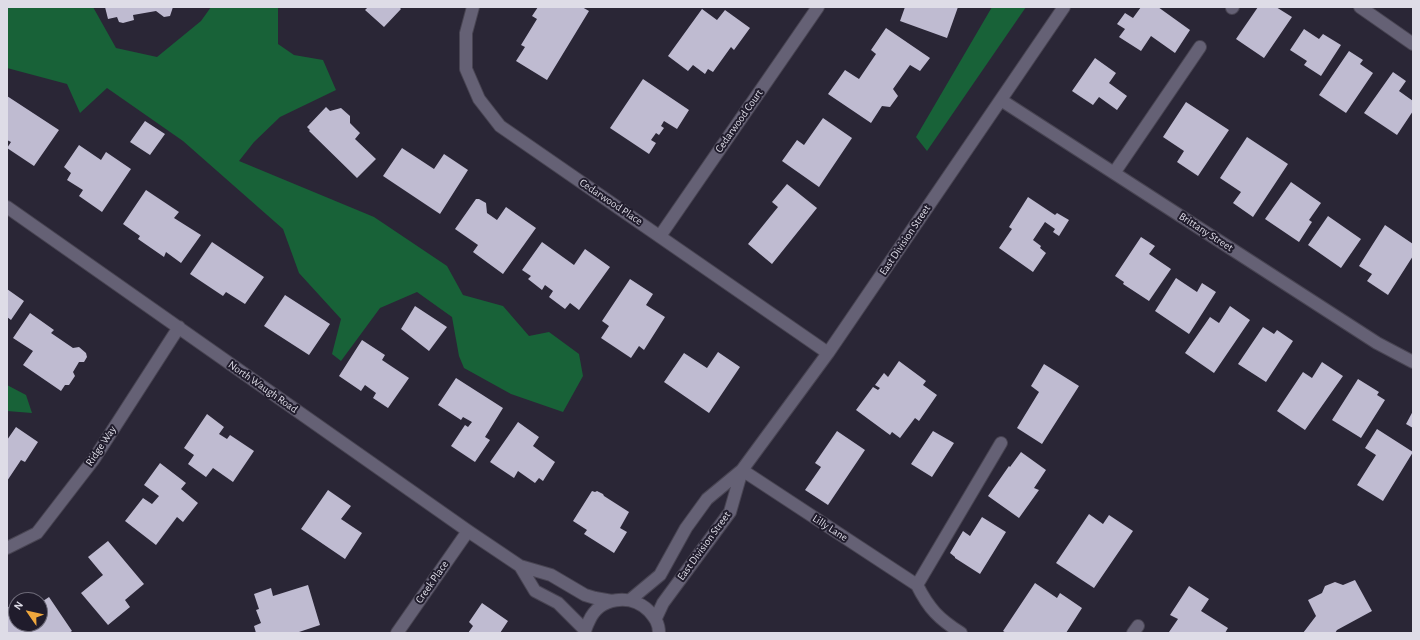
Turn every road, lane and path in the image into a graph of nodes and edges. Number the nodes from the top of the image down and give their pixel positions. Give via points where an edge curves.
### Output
1 (473, 7) edge
2 (818, 7) edge
3 (1064, 7) edge
4 (1360, 7) edge
5 (1413, 44) edge
6 (1200, 47) dead end
7 (1001, 100) junction
8 (1114, 172) junction
9 (7, 207) edge
10 (660, 236) junction
11 (179, 327) junction
12 (828, 352) junction
13 (1413, 362) edge
14 (1001, 444) dead end
15 (742, 470) junction
16 (468, 531) junction
17 (7, 548) edge
18 (520, 566) junction
19 (917, 585) junction
20 (612, 600) junction
21 (630, 600) junction
22 (658, 628) edge
23 (585, 632) edge
24 (397, 633) edge
25 (961, 633) edge

1 - 10 street, Cedarwood Place via 466,33 466,69 480,99 500,126
2 - 10 street, Cedarwood Court
3 - 7 street, East Division Street
4 - 5 street
6 - 8 street
7 - 8 street, Brittany Street
7 - 12 street, East Division Street
8 - 13 street, Brittany Street via 1377,343
9 - 11 street, North Waugh Road
10 - 12 street, Cedarwood Place
11 - 16 street, North Waugh Road
11 - 17 street, Ridge Way via 94,459 37,533
12 - 15 street, East Division Street
14 - 19 street
15 - 19 street, Lilly Lane
15 - 21 street, East Division Street via 707,499 686,528 660,575
15 - 22 street, East Division Street via 730,512 667,597
16 - 18 street, North Waugh Road
16 - 24 street, Creek Place
18 - 20 street, North Waugh Road via 552,575 585,595
18 - 23 street, North Waugh Road via 535,591 558,603
19 - 25 street, Lilly Lane via 925,601 941,620
20 - 21 street, North Waugh Road
20 - 23 street via 591,615
21 - 22 street via 643,605

